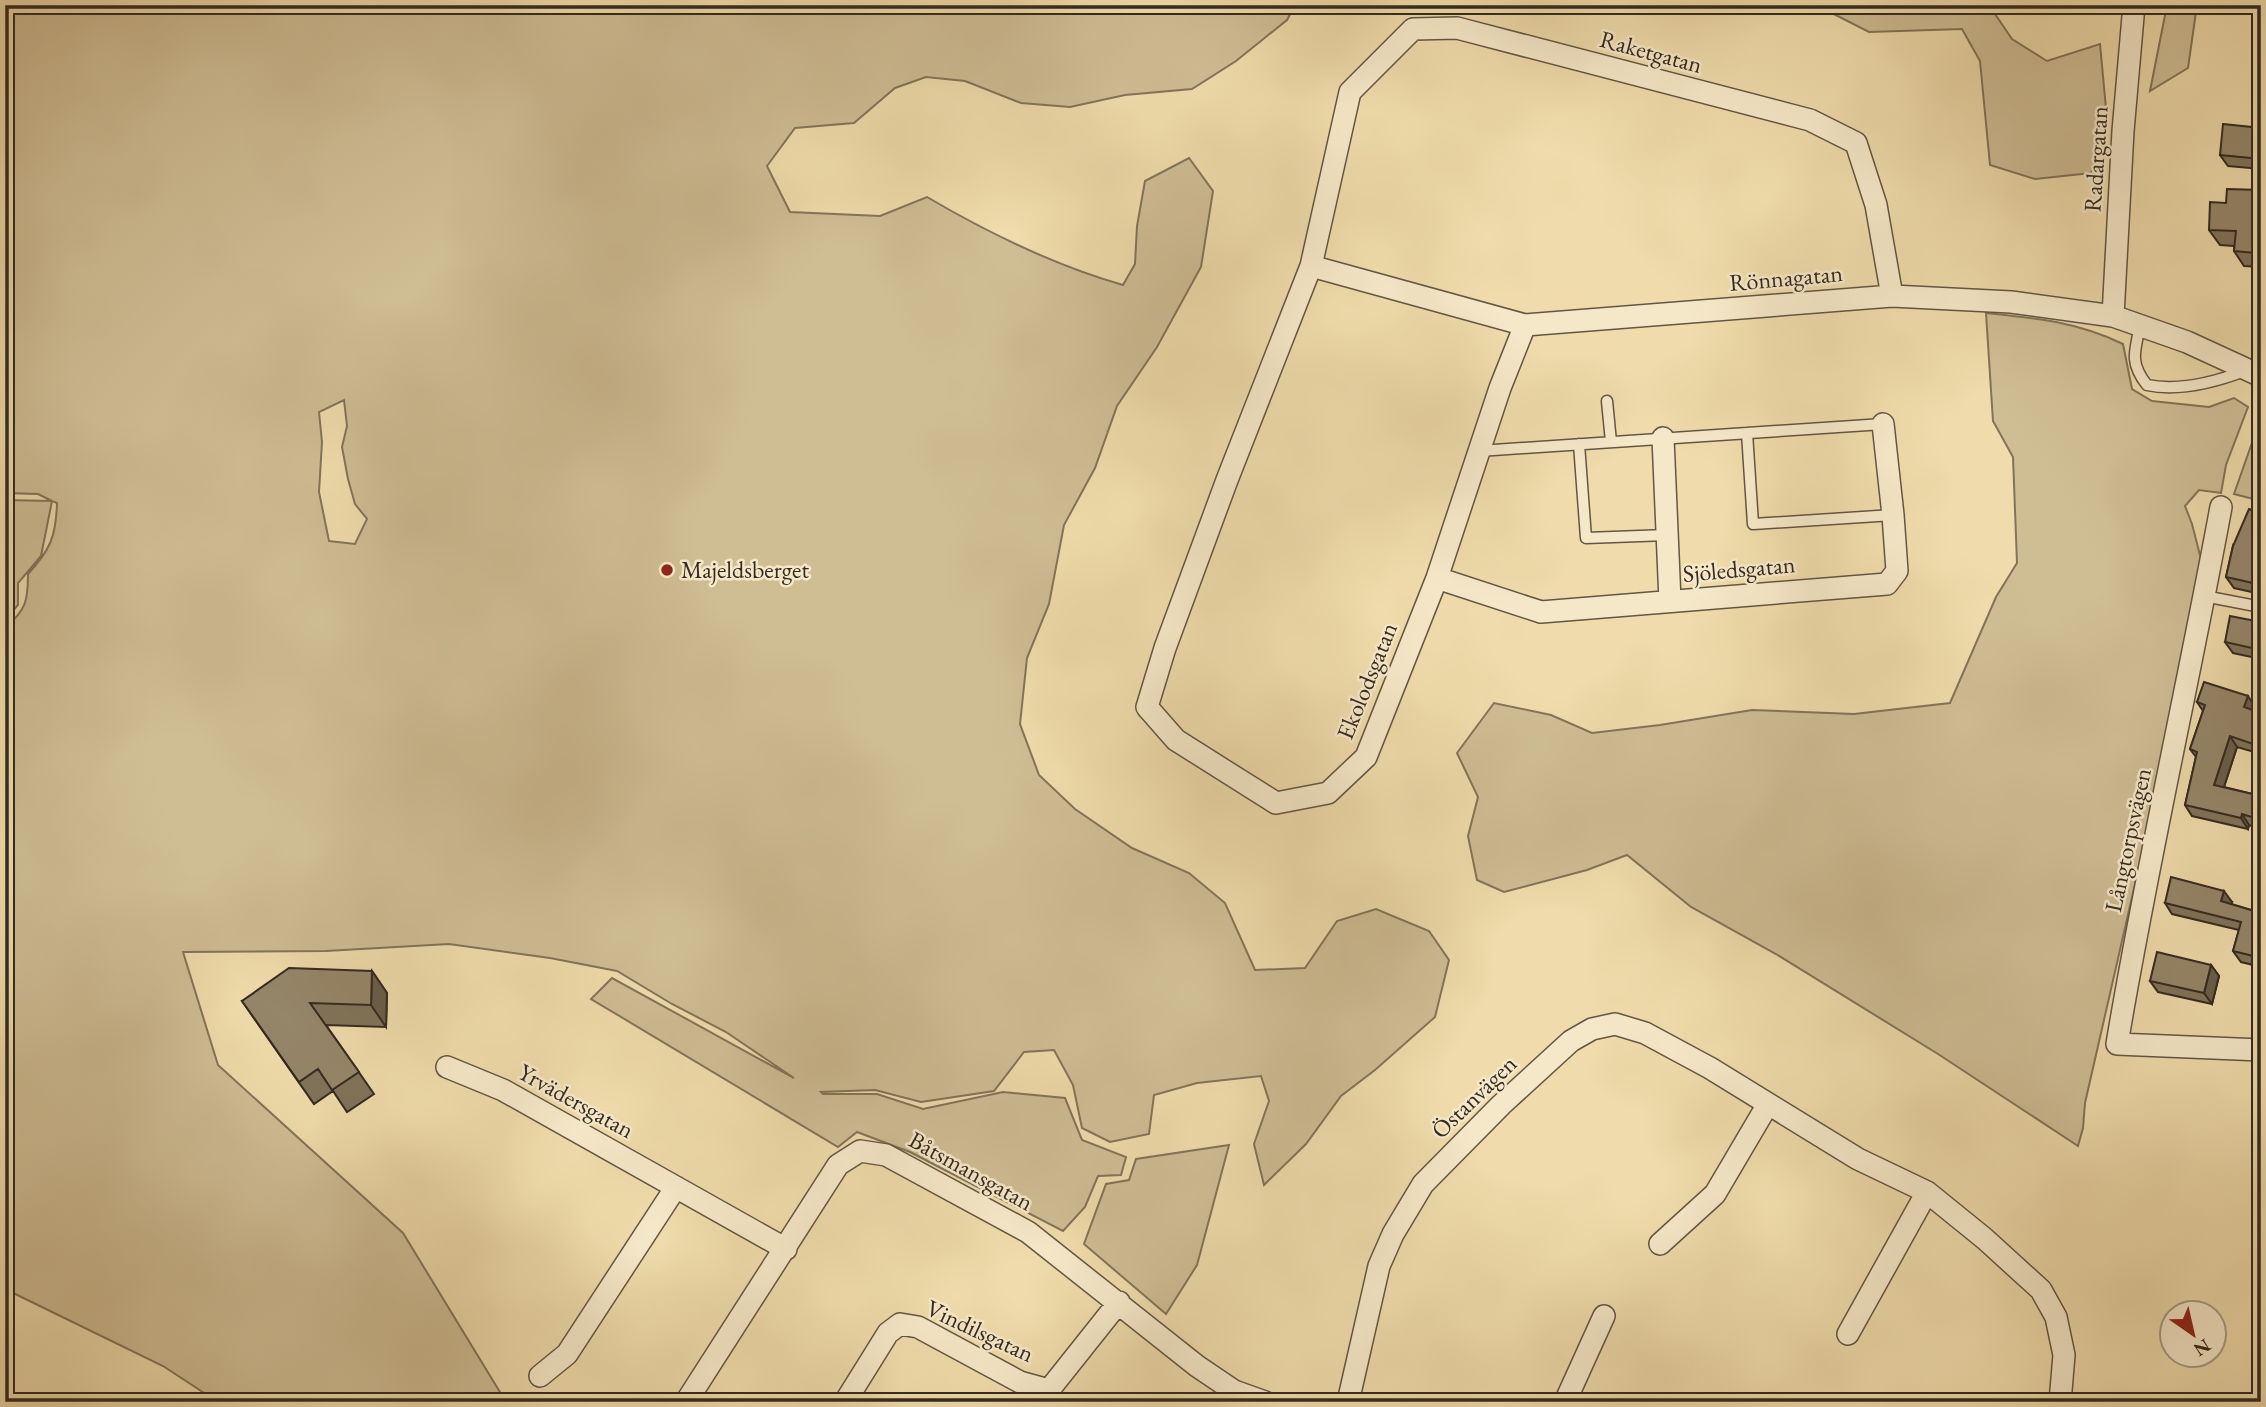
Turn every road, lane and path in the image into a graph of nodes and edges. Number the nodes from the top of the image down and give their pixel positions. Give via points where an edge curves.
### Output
1 (2134, 5) edge
2 (1311, 266) junction
3 (1892, 296) junction
4 (2113, 316) junction
5 (1525, 325) junction
6 (2140, 327) junction
7 (2255, 372) edge
8 (1607, 401) dead end
9 (1883, 424) joint
10 (1747, 433) junction
11 (1662, 439) junction
12 (1611, 442) junction
13 (1579, 444) junction
14 (1479, 451) junction
15 (2221, 507) dead end
16 (1893, 516) junction
17 (1667, 535) junction
18 (1437, 578) junction
19 (2204, 596) junction
20 (1670, 601) junction
21 (2261, 607) edge
22 (2261, 1050) edge
23 (447, 1067) dead end
24 (1768, 1104) junction
25 (676, 1187) junction
26 (1927, 1192) junction
27 (1660, 1244) dead end
28 (786, 1249) junction
29 (1119, 1302) junction
30 (1604, 1316) dead end
31 (1848, 1334) dead end
32 (540, 1376) dead end
33 (1050, 1396) edge
34 (2065, 1400) edge
35 (686, 1402) edge
36 (845, 1402) edge
37 (1265, 1402) edge
38 (1348, 1402) edge
39 (1565, 1402) edge

1 - 4 street, Radargatan
2 - 3 street, Raketgatan via 1350,92 1413,29 1457,28 1810,120 1856,143 1876,205
2 - 5 street, Rönnagatan
2 - 18 street, Ekolodsgatan via 1227,480 1147,707 1176,740 1276,803 1328,793 1366,757
3 - 4 street, Rönnagatan via 2011,302
3 - 5 street, Rönnagatan
4 - 6 street, Rönnagatan
5 - 14 street, Ekolodsgatan
6 - 7 street, Rönnagatan
6 - 7 lane via 2134,351 2136,372 2147,385 2163,388
8 - 12 lane
9 - 10 lane
9 - 16 street, Sjöledsgatan
10 - 11 lane
10 - 16 lane via 1753,524
11 - 12 lane
11 - 17 street
12 - 13 lane
13 - 14 lane
13 - 17 lane via 1586,538
14 - 18 street, Ekolodsgatan
15 - 19 street, Långtorpsvägen
16 - 20 street, Sjöledsgatan via 1897,571 1887,584
17 - 20 street
18 - 20 street, Sjöledsgatan via 1541,612
19 - 21 lane
19 - 22 street, Långtorpsvägen via 2117,1044
23 - 25 street, Yrvädersgatan via 503,1090
24 - 26 street, Östanvägen via 1858,1159
24 - 27 street via 1716,1194
24 - 38 street, Östanvägen via 1645,1033 1615,1024 1592,1028 1572,1041 1423,1184 1379,1266
25 - 28 street, Yrvädersgatan
25 - 32 street via 567,1354
26 - 31 street
26 - 34 street, Östanvägen via 2041,1290 2056,1317 2064,1355
28 - 29 street, Båtsmansgatan via 838,1165 860,1151 886,1155 1028,1232
28 - 35 street, Båtsmansgatan
29 - 33 street, Vindilsgatan
29 - 37 street, Båtsmansgatan via 1197,1367 1234,1391
30 - 39 street
33 - 36 street, Vindilsgatan via 918,1327 900,1324 888,1333

